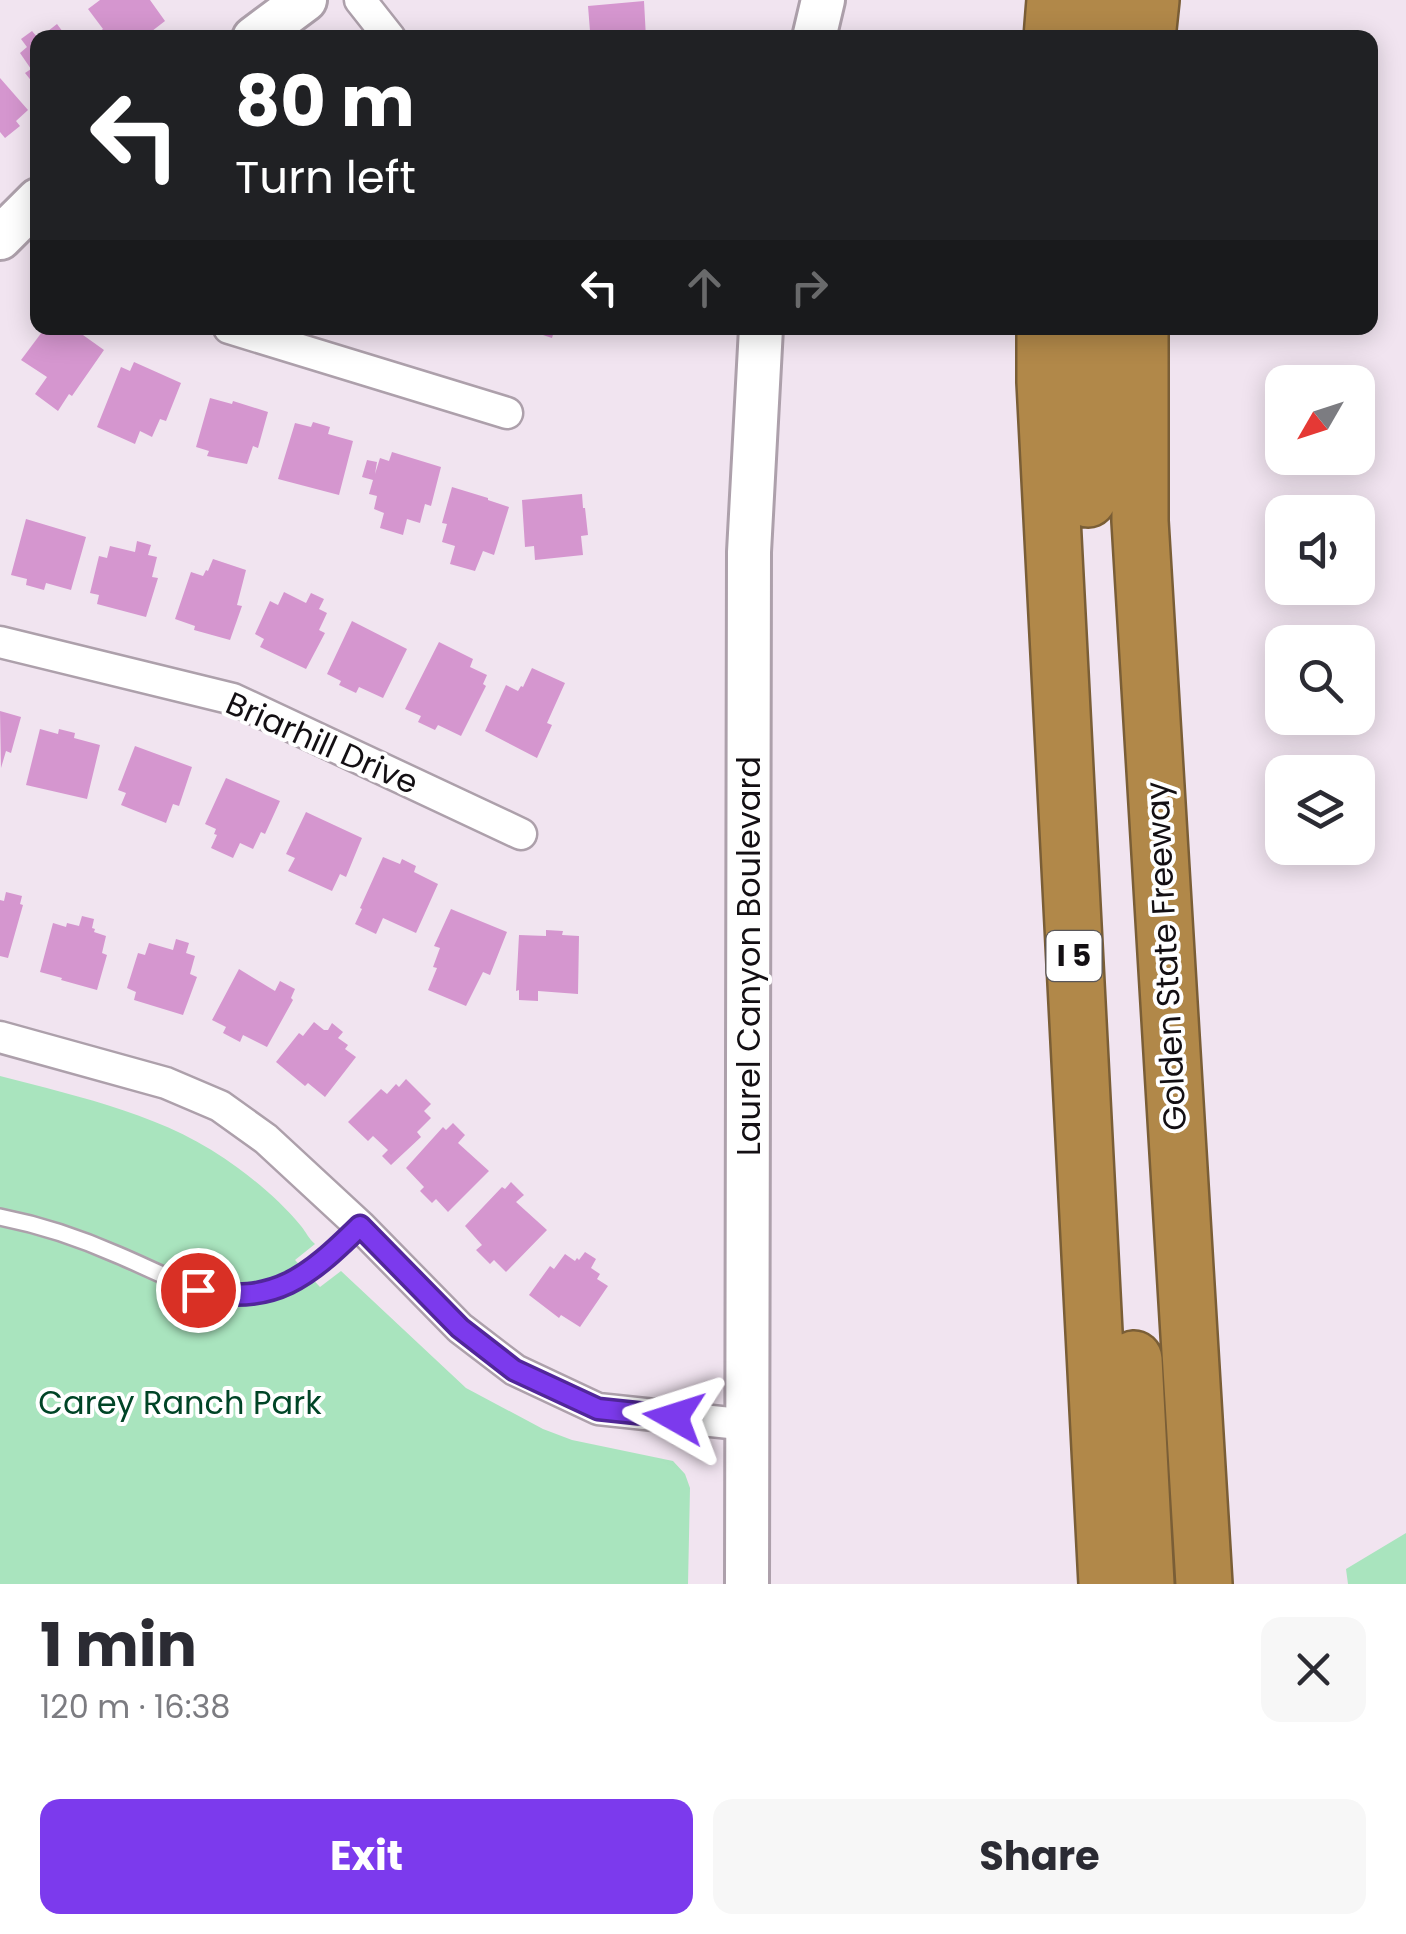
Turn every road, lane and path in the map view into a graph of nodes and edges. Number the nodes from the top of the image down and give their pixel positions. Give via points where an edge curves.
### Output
1 (305, 0) edge
2 (360, 0) edge
3 (823, 0) edge
4 (1055, 0) edge
5 (1096, 0) edge
6 (1121, 0) edge
7 (1151, 0) edge
8 (265, 30) edge
9 (384, 30) edge
10 (816, 30) edge
11 (1053, 30) edge
12 (1094, 30) edge
13 (1119, 30) edge
14 (1148, 30) edge
15 (30, 208) edge
16 (0, 238) edge
17 (252, 335) edge
18 (761, 335) edge
19 (1045, 335) edge
20 (1086, 335) edge
21 (1109, 335) edge
22 (1140, 335) edge
23 (507, 414) dead end
24 (1140, 521) junction
25 (0, 642) edge
26 (521, 834) dead end
27 (0, 1037) edge
28 (0, 1217) edge
29 (360, 1226) junction
30 (749, 1425) junction
31 (747, 1584) edge
32 (1107, 1584) edge
33 (1146, 1584) edge
34 (1204, 1584) edge

1 - 8 street
2 - 9 street
3 - 10 street
4 - 11 highway
5 - 12 highway
6 - 13 highway
7 - 14 highway
15 - 16 street
17 - 23 street
18 - 30 street, Laurel Canyon Boulevard via 749,552
19 - 32 highway, I 5
20 - 33 highway via 1093,624
21 - 24 highway via 1110,478
22 - 24 highway, Golden State Freeway
24 - 34 highway, Golden State Freeway
25 - 26 street, Briarhill Drive via 233,700
27 - 29 street via 166,1083 220,1106
28 - 29 lane via 84,1240 222,1295 269,1290 308,1274
29 - 30 street via 460,1328 514,1370 598,1409
30 - 31 street, Laurel Canyon Boulevard

